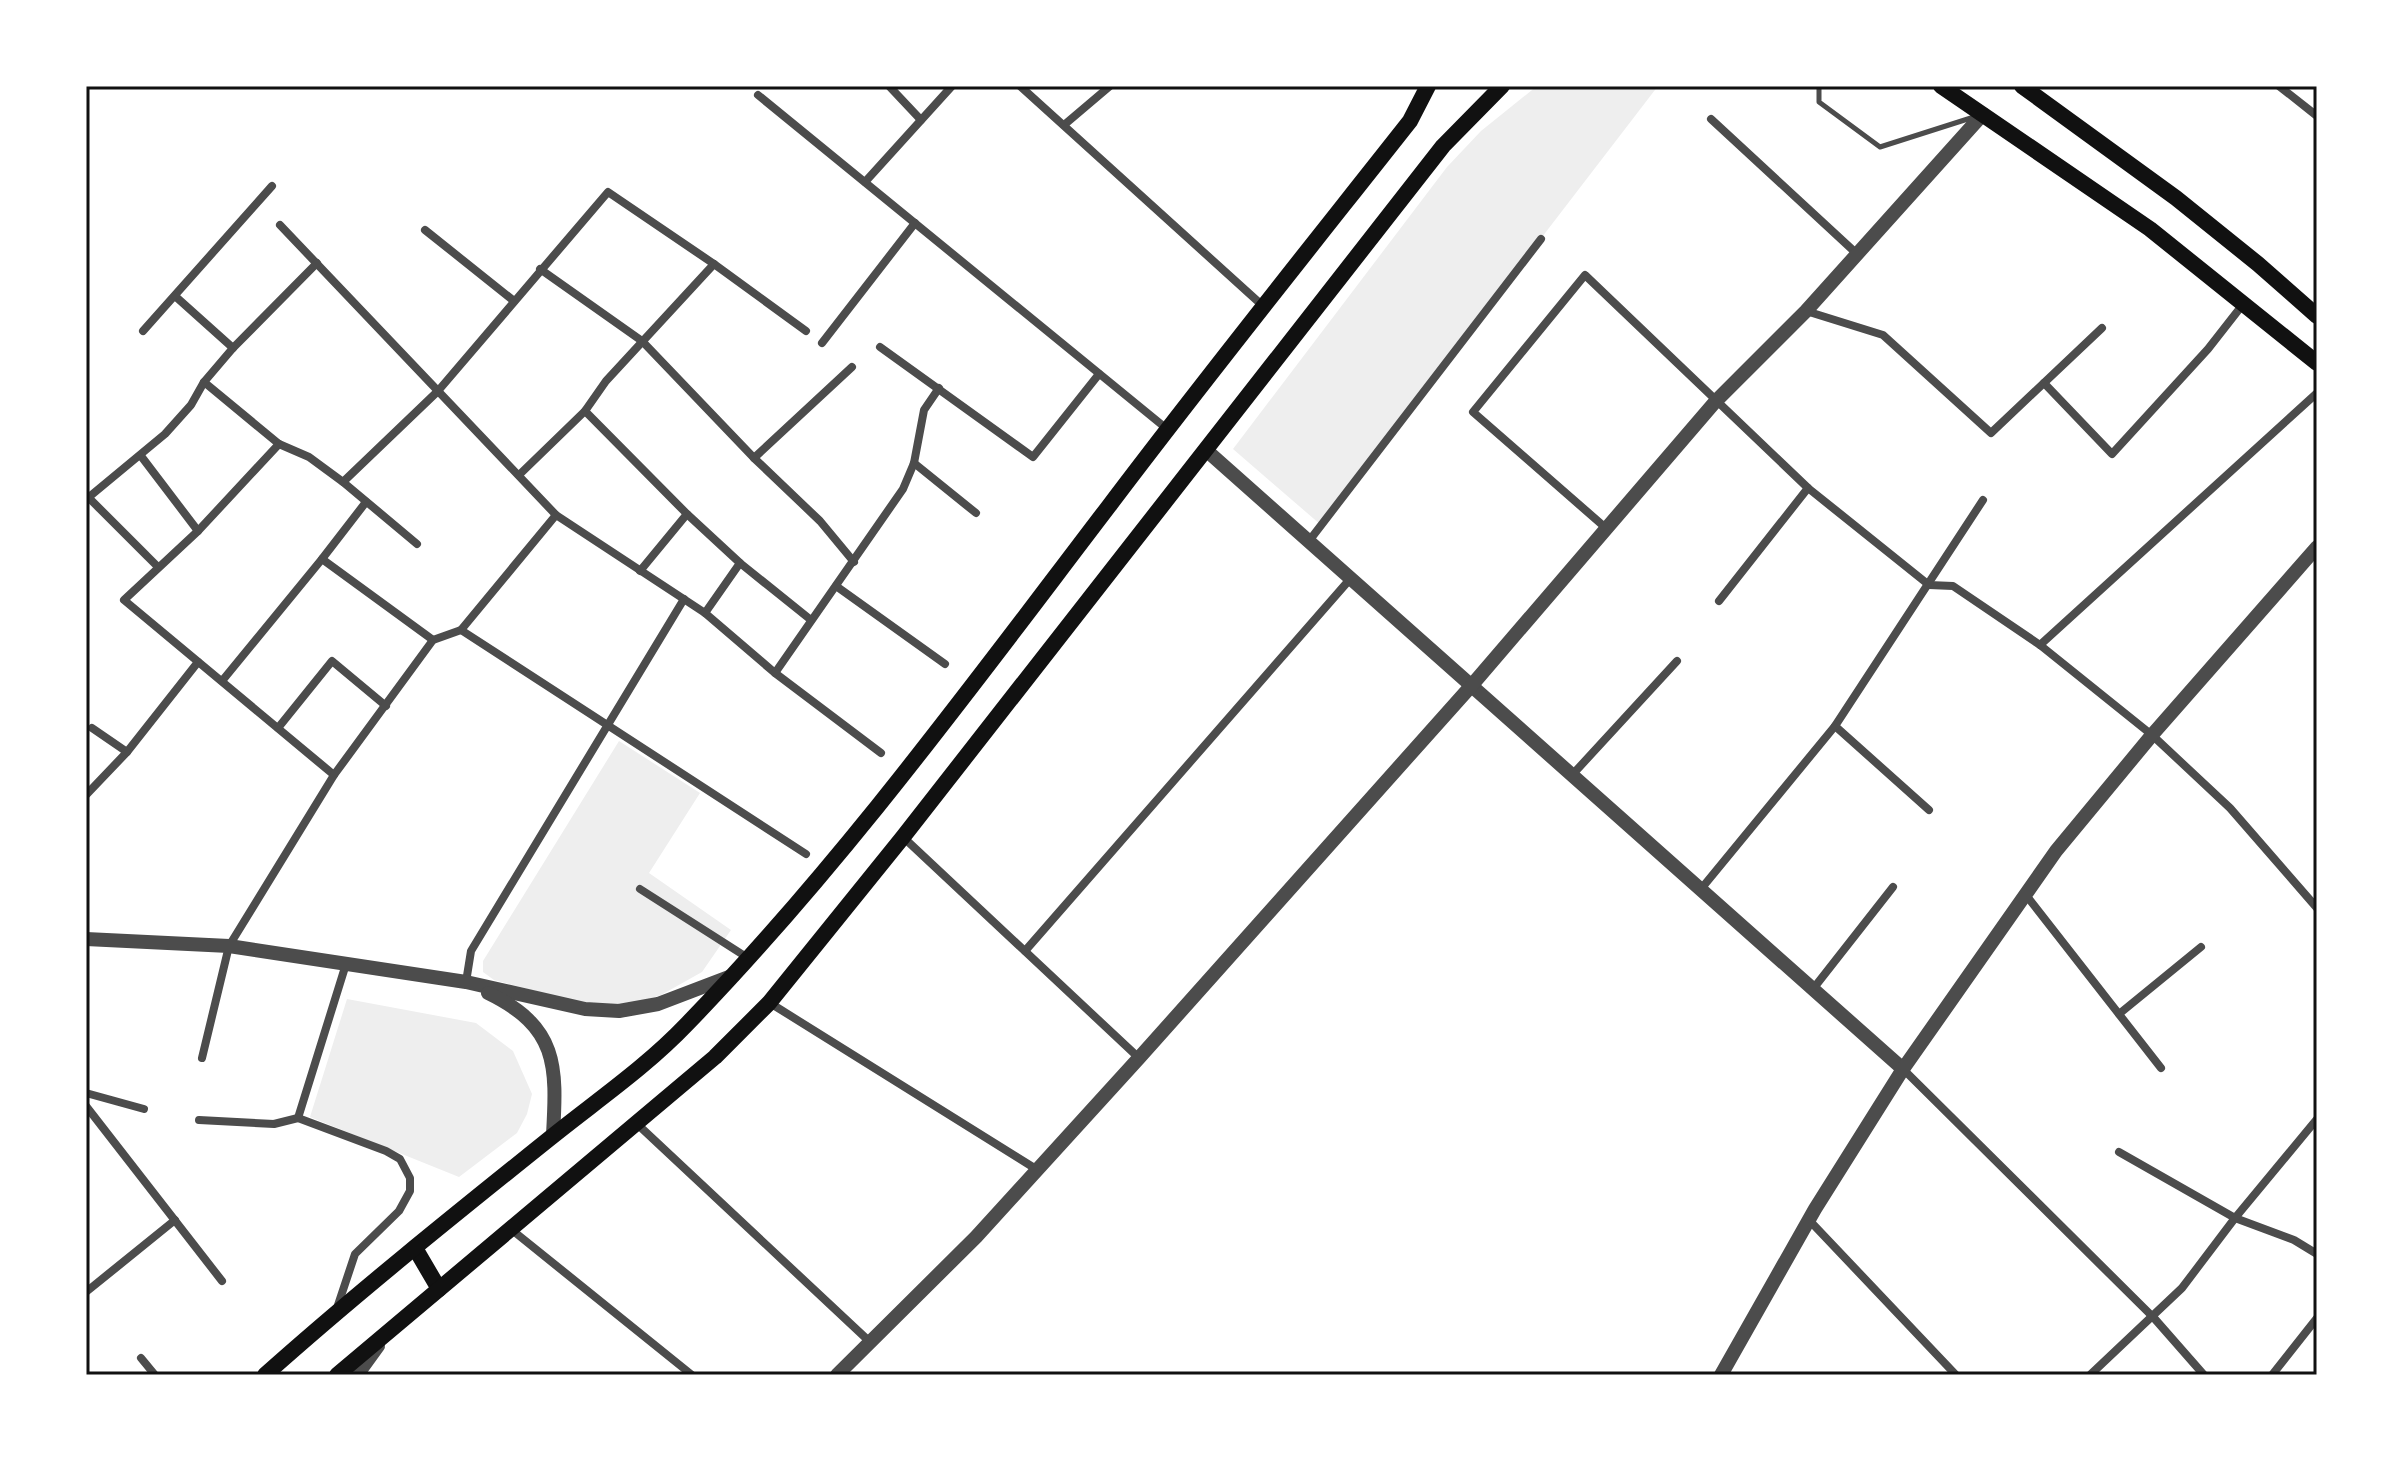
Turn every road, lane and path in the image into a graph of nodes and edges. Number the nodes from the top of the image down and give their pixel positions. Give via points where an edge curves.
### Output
1 (889, 86) edge
2 (952, 86) edge
3 (1020, 86) edge
4 (1110, 86) edge
5 (1428, 86) edge
6 (1502, 86) edge
7 (1819, 86) edge
8 (1941, 86) edge
9 (2022, 86) edge
10 (2279, 86) edge
11 (758, 95) dead end
12 (1983, 114) junction
13 (2317, 116) edge
14 (1711, 119) dead end
15 (921, 120) junction
16 (1064, 125) junction
17 (865, 182) junction
18 (272, 186) dead end
19 (915, 223) junction
20 (280, 225) dead end
21 (425, 230) dead end
22 (1541, 239) dead end
23 (1856, 253) junction
24 (317, 263) junction
25 (714, 264) junction
26 (540, 269) junction
27 (175, 296) junction
28 (514, 301) junction
29 (2244, 302) junction
30 (1264, 307) junction
31 (1806, 311) junction
32 (2317, 316) edge
33 (2102, 328) dead end
34 (143, 331) dead end
35 (806, 331) dead end
36 (642, 341) junction
37 (822, 343) dead end
38 (880, 347) dead end
39 (233, 348) junction
40 (2317, 363) edge
41 (852, 367) dead end
42 (1099, 374) junction
43 (204, 382) junction
44 (2044, 383) junction
45 (939, 388) junction
46 (438, 391) junction
47 (2317, 393) edge
48 (1715, 402) junction
49 (585, 411) junction
50 (1167, 429) junction
51 (279, 444) junction
52 (1206, 450) junction
53 (141, 456) junction
54 (754, 458) junction
55 (914, 463) junction
56 (519, 475) junction
57 (343, 482) junction
58 (1808, 488) junction
59 (88, 496) edge
60 (1983, 500) dead end
61 (366, 502) junction
62 (976, 513) dead end
63 (687, 514) junction
64 (556, 515) junction
65 (1607, 529) junction
66 (198, 531) junction
67 (1309, 541) junction
68 (417, 544) dead end
69 (2317, 547) edge
70 (322, 559) junction
71 (854, 562) junction
72 (740, 563) junction
73 (157, 566) junction
74 (640, 571) junction
75 (1351, 578) junction
76 (1929, 585) junction
77 (836, 586) junction
78 (684, 599) junction
79 (1719, 601) dead end
80 (705, 613) junction
81 (811, 620) junction
82 (461, 630) junction
83 (433, 640) junction
84 (2040, 645) junction
85 (1677, 661) dead end
86 (198, 662) junction
87 (945, 664) dead end
88 (775, 673) junction
89 (222, 681) junction
90 (1472, 685) junction
91 (386, 706) junction
92 (1835, 726) junction
93 (608, 727) junction
94 (92, 728) dead end
95 (278, 728) junction
96 (2152, 735) junction
97 (127, 752) junction
98 (881, 753) dead end
99 (1573, 774) junction
100 (334, 775) junction
101 (86, 795) edge
102 (1929, 810) dead end
103 (903, 837) junction
104 (806, 854) dead end
105 (1893, 887) dead end
106 (640, 889) dead end
107 (1701, 889) junction
108 (2026, 895) junction
109 (2317, 908) edge
110 (86, 939) edge
111 (229, 946) junction
112 (2201, 947) dead end
113 (1025, 951) junction
114 (748, 958) junction
115 (346, 964) junction
116 (734, 975) junction
117 (466, 982) junction
118 (1813, 989) junction
119 (769, 1003) junction
120 (2119, 1014) junction
121 (202, 1058) dead end
122 (1139, 1058) junction
123 (2161, 1068) dead end
124 (1903, 1069) junction
125 (86, 1093) edge
126 (86, 1106) edge
127 (144, 1109) dead end
128 (298, 1118) junction
129 (2317, 1119) edge
130 (199, 1120) dead end
131 (635, 1122) junction
132 (553, 1135) junction
133 (2119, 1152) dead end
134 (1036, 1169) junction
135 (2235, 1218) junction
136 (175, 1220) junction
137 (1809, 1220) junction
138 (512, 1230) junction
139 (415, 1248) junction
140 (2317, 1254) edge
141 (222, 1281) dead end
142 (439, 1289) junction
143 (86, 1292) edge
144 (335, 1313) junction
145 (2154, 1318) junction
146 (2317, 1318) edge
147 (384, 1338) junction
148 (870, 1342) junction
149 (141, 1358) dead end
150 (155, 1375) edge
151 (265, 1375) edge
152 (337, 1375) edge
153 (357, 1375) edge
154 (692, 1375) edge
155 (837, 1375) edge
156 (1722, 1375) edge
157 (1956, 1375) edge
158 (2090, 1375) edge
159 (2204, 1375) edge
160 (2272, 1375) edge

1 - 15 street
2 - 15 street
3 - 16 street
4 - 16 street
5 - 30 main road via 1410,121
6 - 52 main road via 1443,146
7 - 12 lane via 1819,102 1880,147
8 - 12 main road
9 - 32 main road via 2176,198
10 - 13 street
11 - 17 street
12 - 23 street
12 - 29 main road via 2150,229
14 - 23 street
15 - 17 street
16 - 30 street
17 - 19 street
18 - 27 street
19 - 37 street
19 - 42 street
20 - 24 street
21 - 28 street
22 - 67 street
23 - 31 street
24 - 39 street
24 - 46 street
25 - 26 street via 608,192
25 - 35 street
25 - 36 street
26 - 28 street
26 - 36 street
27 - 34 street
27 - 39 street
28 - 46 street
29 - 40 main road
29 - 44 street via 2112,454
30 - 50 main road
31 - 44 street via 1883,335 1991,433
31 - 48 street
33 - 44 street
36 - 49 street
36 - 54 street
38 - 45 street
39 - 43 street
41 - 54 street
42 - 45 street via 1033,457
42 - 50 street
43 - 51 street
43 - 53 street via 191,405
45 - 55 street via 924,410
46 - 56 street
46 - 57 street
47 - 84 street
48 - 58 street
48 - 65 street
48 - 65 street via 1585,275 1473,412
49 - 56 street
49 - 63 street
50 - 114 main road via 829,869
51 - 57 street via 309,457
51 - 66 street
52 - 67 street
52 - 103 main road
53 - 59 street
53 - 66 street
54 - 71 street
55 - 62 street
55 - 71 street via 903,489
56 - 64 street
57 - 61 street
58 - 76 street
58 - 79 street
59 - 73 street
60 - 76 street
61 - 68 street
61 - 70 street
63 - 72 street
63 - 74 street
64 - 74 street
64 - 82 street
65 - 90 street
66 - 73 street
67 - 75 street
69 - 96 street
70 - 83 street
70 - 89 street
71 - 77 street
72 - 80 street
72 - 81 street
73 - 86 street via 124,600
74 - 78 street
75 - 90 street
75 - 113 street
76 - 84 street via 1953,586
76 - 92 street
77 - 81 street
77 - 87 street
78 - 80 street
78 - 93 street
80 - 88 street
81 - 88 street
82 - 83 street
82 - 93 street
83 - 91 street
84 - 96 street
85 - 99 street
86 - 89 street
86 - 97 street
88 - 98 street
89 - 95 street
90 - 99 street
90 - 122 street
91 - 95 street via 332,661
91 - 100 street
92 - 102 street
92 - 107 street
93 - 104 street
93 - 117 street via 471,951
94 - 97 street
95 - 100 street
96 - 108 street
96 - 109 street via 2230,808
97 - 101 street
99 - 107 street
100 - 111 street
103 - 113 street
103 - 119 main road
105 - 118 street
106 - 114 street
107 - 118 street
108 - 120 street
108 - 124 street
110 - 111 street
111 - 115 street
111 - 121 street
112 - 120 street
113 - 122 street
114 - 116 main road
115 - 117 street
115 - 128 street
116 - 117 street via 658,1004 619,1011 585,1009
116 - 132 main road via 661,1051
117 - 132 street via 524,1013 545,1043 555,1070
118 - 124 street
119 - 131 main road via 715,1057
119 - 134 street
120 - 123 street
122 - 134 street
124 - 137 street
124 - 145 street
125 - 127 street
126 - 136 street
128 - 130 street via 274,1124
128 - 144 street via 386,1151 400,1159 410,1178 410,1191 399,1211 355,1254
129 - 135 street
131 - 138 main road
131 - 148 street
132 - 139 main road
133 - 135 street
134 - 148 street
135 - 140 street
135 - 145 street
136 - 141 street
136 - 143 street
137 - 156 street
137 - 157 street
138 - 142 main road
138 - 154 street
139 - 142 main road
139 - 144 main road
142 - 147 main road
144 - 151 main road
145 - 158 street
145 - 159 street
146 - 160 street
147 - 152 main road
147 - 153 street
148 - 155 street
149 - 150 street

